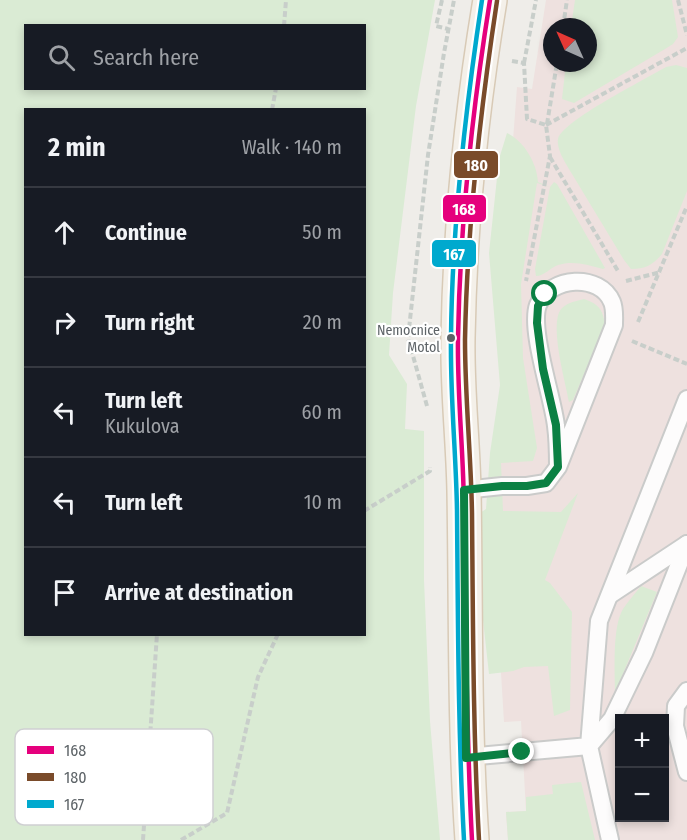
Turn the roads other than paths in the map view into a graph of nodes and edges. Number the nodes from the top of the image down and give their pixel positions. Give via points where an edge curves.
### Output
1 (490, 0) edge
2 (687, 399) edge
3 (558, 467) junction
4 (464, 490) junction
5 (687, 544) edge
6 (610, 595) junction
7 (687, 691) edge
8 (589, 746) junction
9 (466, 758) junction
10 (687, 772) edge
11 (472, 840) edge
12 (610, 840) edge

1 - 4 main road via 466,166 460,252 458,340
2 - 6 lane
3 - 3 lane via 614,325 614,304 607,293 573,280 553,288 538,306 543,369 556,425
3 - 4 lane via 546,483
4 - 9 main road
5 - 6 lane
5 - 8 lane via 644,653 612,719
6 - 8 lane via 599,621
7 - 10 lane via 676,706 675,726
8 - 9 lane
8 - 12 lane
9 - 11 main road

